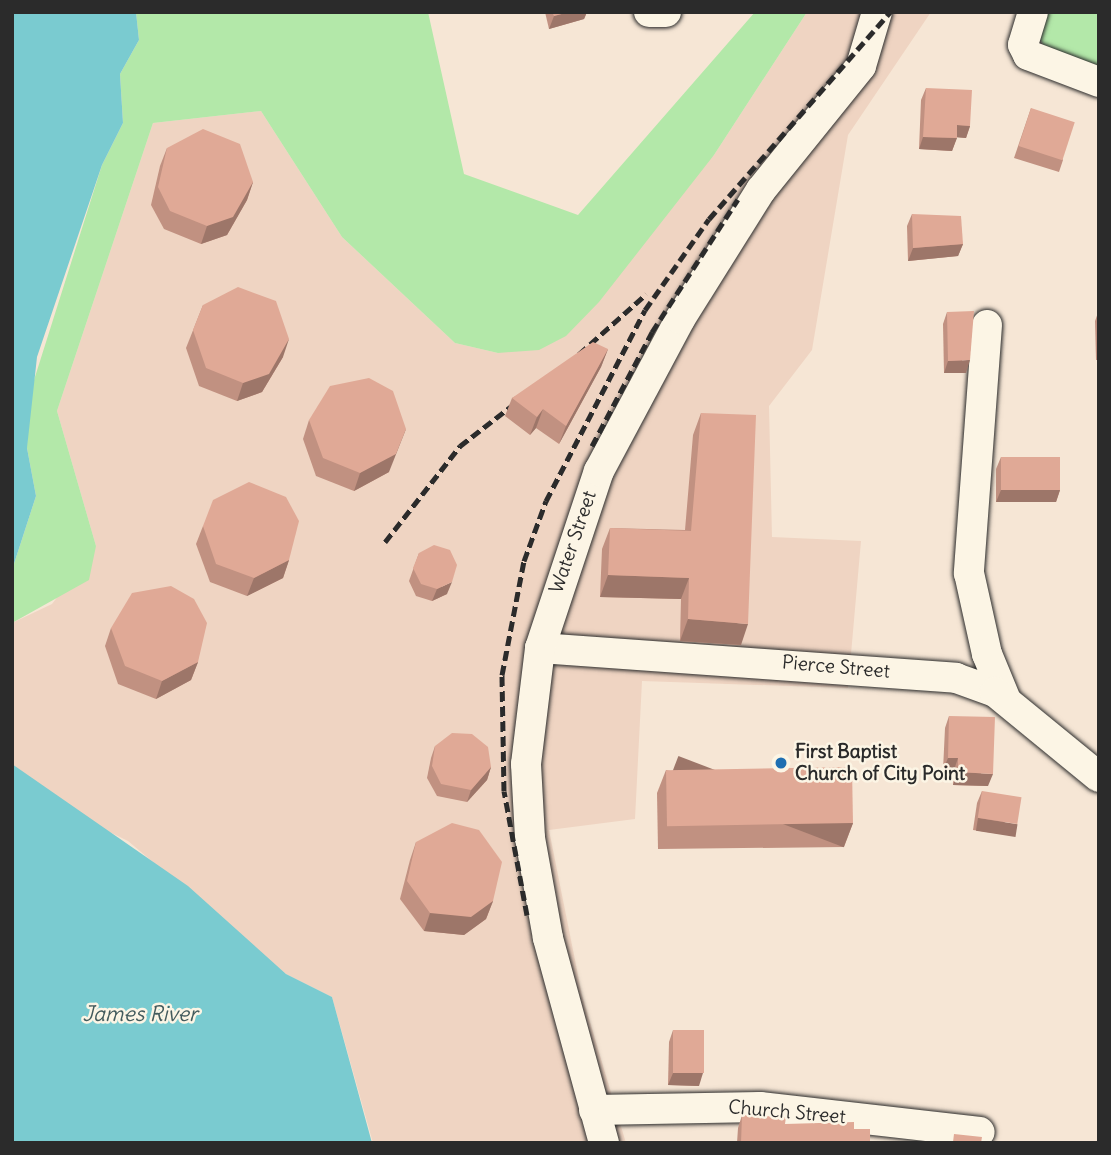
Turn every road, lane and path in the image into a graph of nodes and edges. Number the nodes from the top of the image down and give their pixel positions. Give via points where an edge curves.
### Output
1 (649, 12) edge
2 (666, 12) edge
3 (877, 12) edge
4 (1030, 21) edge
5 (1099, 82) edge
6 (986, 325) dead end
7 (540, 648) junction
8 (1006, 701) junction
9 (1099, 777) edge
10 (594, 1110) junction
11 (980, 1132) dead end
12 (604, 1143) edge

1 - 2 street
3 - 7 street, Water Street via 861,66 761,190 680,319 605,459 576,524
4 - 5 street via 1028,55
6 - 8 street via 969,573 987,654
7 - 8 street, Pierce Street via 956,678
7 - 10 street, Water Street via 526,764 530,838 548,938
8 - 9 street, Pierce Street
10 - 11 street, Church Street via 760,1107
10 - 12 street, Water Street

